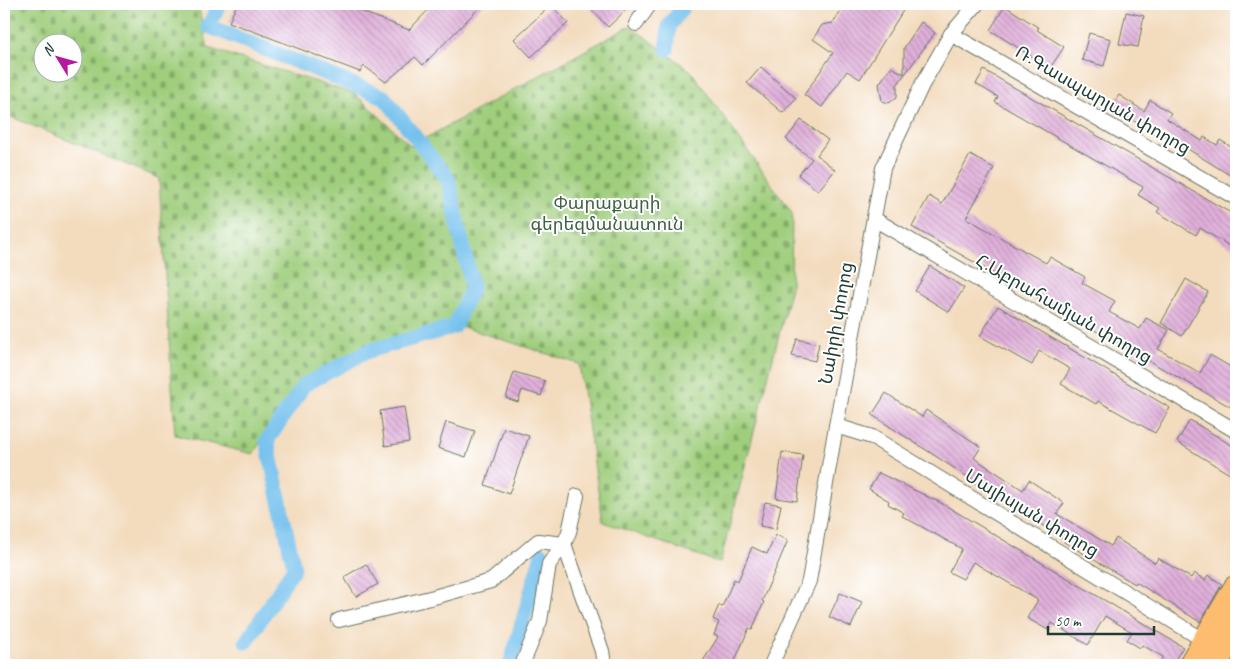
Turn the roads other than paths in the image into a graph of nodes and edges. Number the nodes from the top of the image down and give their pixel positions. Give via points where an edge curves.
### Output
1 (650, 4) edge
2 (977, 4) edge
3 (636, 24) dead end
4 (951, 34) junction
5 (1236, 198) edge
6 (874, 219) junction
7 (836, 426) junction
8 (1236, 431) edge
9 (577, 496) dead end
10 (564, 544) junction
11 (1236, 588) edge
12 (339, 620) dead end
13 (1236, 628) edge
14 (1219, 654) edge
15 (522, 665) edge
16 (604, 665) edge
17 (771, 665) edge
18 (1191, 665) edge

1 - 3 street
2 - 4 street, Նաիրի փողոց
4 - 5 street, Ռ.Գասպարյան փողոց
4 - 6 street, Նաիրի փողոց via 922,85 883,168
6 - 7 street, Նաիրի փողոց
6 - 8 street, Հ.Աբրահամյան փողոց
7 - 14 street, Մայիսյան փողոց via 872,437
7 - 17 street, Նաիրի փողոց via 809,581
9 - 10 street
10 - 12 street via 538,541 491,581
10 - 15 street via 549,564 540,621
10 - 16 street
11 - 14 highway
13 - 14 highway
14 - 18 highway

